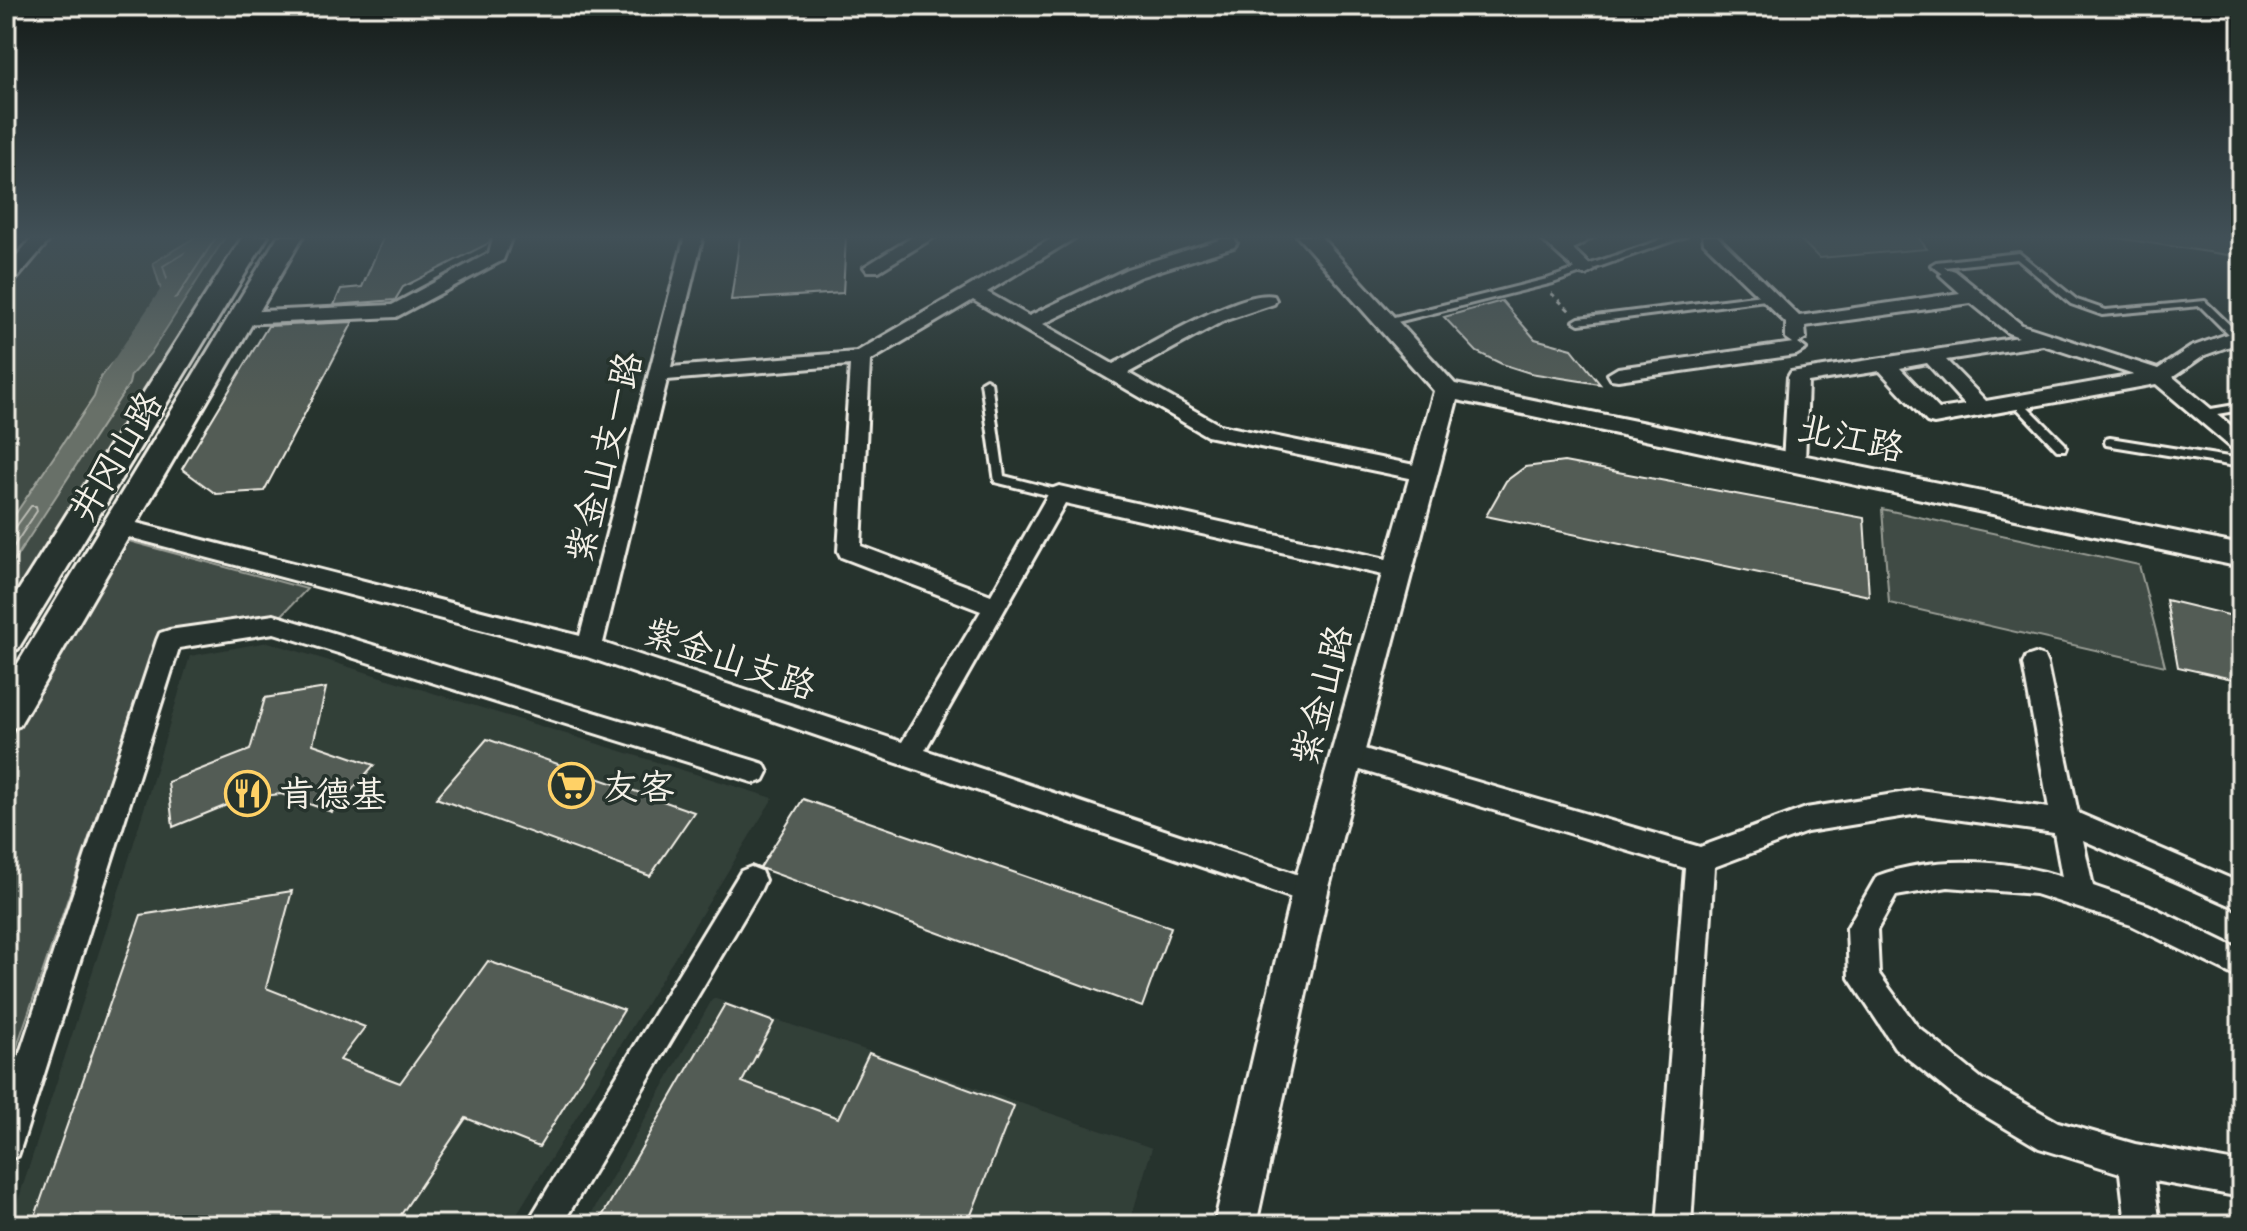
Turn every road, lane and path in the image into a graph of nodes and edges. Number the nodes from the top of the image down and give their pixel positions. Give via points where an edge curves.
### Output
1 (220, 293) edge
2 (257, 293) edge
3 (428, 293) edge
4 (679, 293) edge
5 (971, 293) edge
6 (976, 293) edge
7 (1091, 293) edge
8 (1359, 293) edge
9 (1499, 293) edge
10 (1551, 293) edge
11 (1766, 293) edge
12 (1969, 293) edge
13 (2064, 293) edge
14 (1770, 297) junction
15 (1973, 297) junction
16 (1267, 300) dead end
17 (242, 318) junction
18 (1579, 321) joint
19 (1385, 322) junction
20 (1795, 322) junction
21 (1029, 324) junction
22 (2239, 336) edge
23 (2045, 339) junction
24 (1796, 349) junction
25 (1931, 356) junction
26 (860, 358) junction
27 (1884, 363) junction
28 (1113, 373) junction
29 (659, 374) junction
30 (1618, 374) dead end
31 (1798, 377) junction
32 (2160, 377) junction
33 (986, 382) dead end
34 (1447, 390) junction
35 (2017, 402) junction
36 (2241, 407) edge
37 (1981, 409) junction
38 (2205, 413) junction
39 (2110, 442) dead end
40 (2241, 445) edge
41 (2061, 447) dead end
42 (1794, 462) junction
43 (2241, 463) edge
44 (1424, 474) junction
45 (1059, 494) junction
46 (117, 526) junction
47 (2241, 556) edge
48 (1396, 569) junction
49 (996, 607) junction
50 (6, 639) edge
51 (589, 648) junction
52 (2035, 664) dead end
53 (6, 715) edge
54 (1347, 755) junction
55 (908, 756) junction
56 (755, 772) dead end
57 (1700, 860) junction
58 (751, 880) dead end
59 (1310, 891) junction
60 (2080, 895) junction
61 (2241, 897) edge
62 (2241, 965) edge
63 (6, 1144) edge
64 (2135, 1161) junction
65 (2241, 1180) edge
66 (543, 1225) edge
67 (1235, 1225) edge
68 (1674, 1225) edge
69 (2143, 1225) edge

1 - 50 main road, 井冈山路
2 - 17 main road, 井冈山路
3 - 17 street via 396,311
4 - 29 street, 紫金山支一路
5 - 26 street
6 - 21 street
7 - 21 street
8 - 19 street
9 - 19 lane
10 - 18 path
11 - 14 street
12 - 15 street
13 - 22 lane via 2105,313 2202,303
14 - 18 lane
14 - 20 street
15 - 20 street
15 - 23 street via 2015,329
16 - 28 street via 1216,317
17 - 46 main road, 井冈山路
19 - 34 street
20 - 24 street
21 - 28 street
22 - 32 street via 2198,351
23 - 25 street
23 - 32 street
24 - 30 street
24 - 31 street
25 - 27 street
25 - 37 street
26 - 29 street
26 - 49 street via 849,551
27 - 31 street
27 - 37 street via 1934,417
28 - 44 street via 1214,431
29 - 51 street, 紫金山支一路
31 - 42 street
32 - 35 street
32 - 38 street
33 - 45 lane via 999,479
34 - 42 street, 北江路
34 - 44 street, 紫金山路
35 - 37 street
35 - 41 lane
36 - 38 lane
38 - 40 street
39 - 43 lane
42 - 47 street, 北江路
44 - 48 street, 紫金山路
45 - 48 street
45 - 49 street
46 - 51 street, 紫金山支路
46 - 53 main road, 井冈山路
48 - 54 street, 紫金山路
49 - 55 street
51 - 55 street, 紫金山支路
52 - 60 street
54 - 57 street
54 - 59 street, 紫金山路
55 - 59 street, 紫金山支路
56 - 63 street via 274,624 169,640
57 - 61 street via 1806,820 1919,802 2072,823
57 - 68 street
58 - 66 street
59 - 67 street, 紫金山路
60 - 62 street via 2138,914
60 - 64 street via 2035,881 1948,874 1887,885 1862,928 1864,978 1906,1037 1971,1090 2051,1136
64 - 65 street
64 - 69 street

